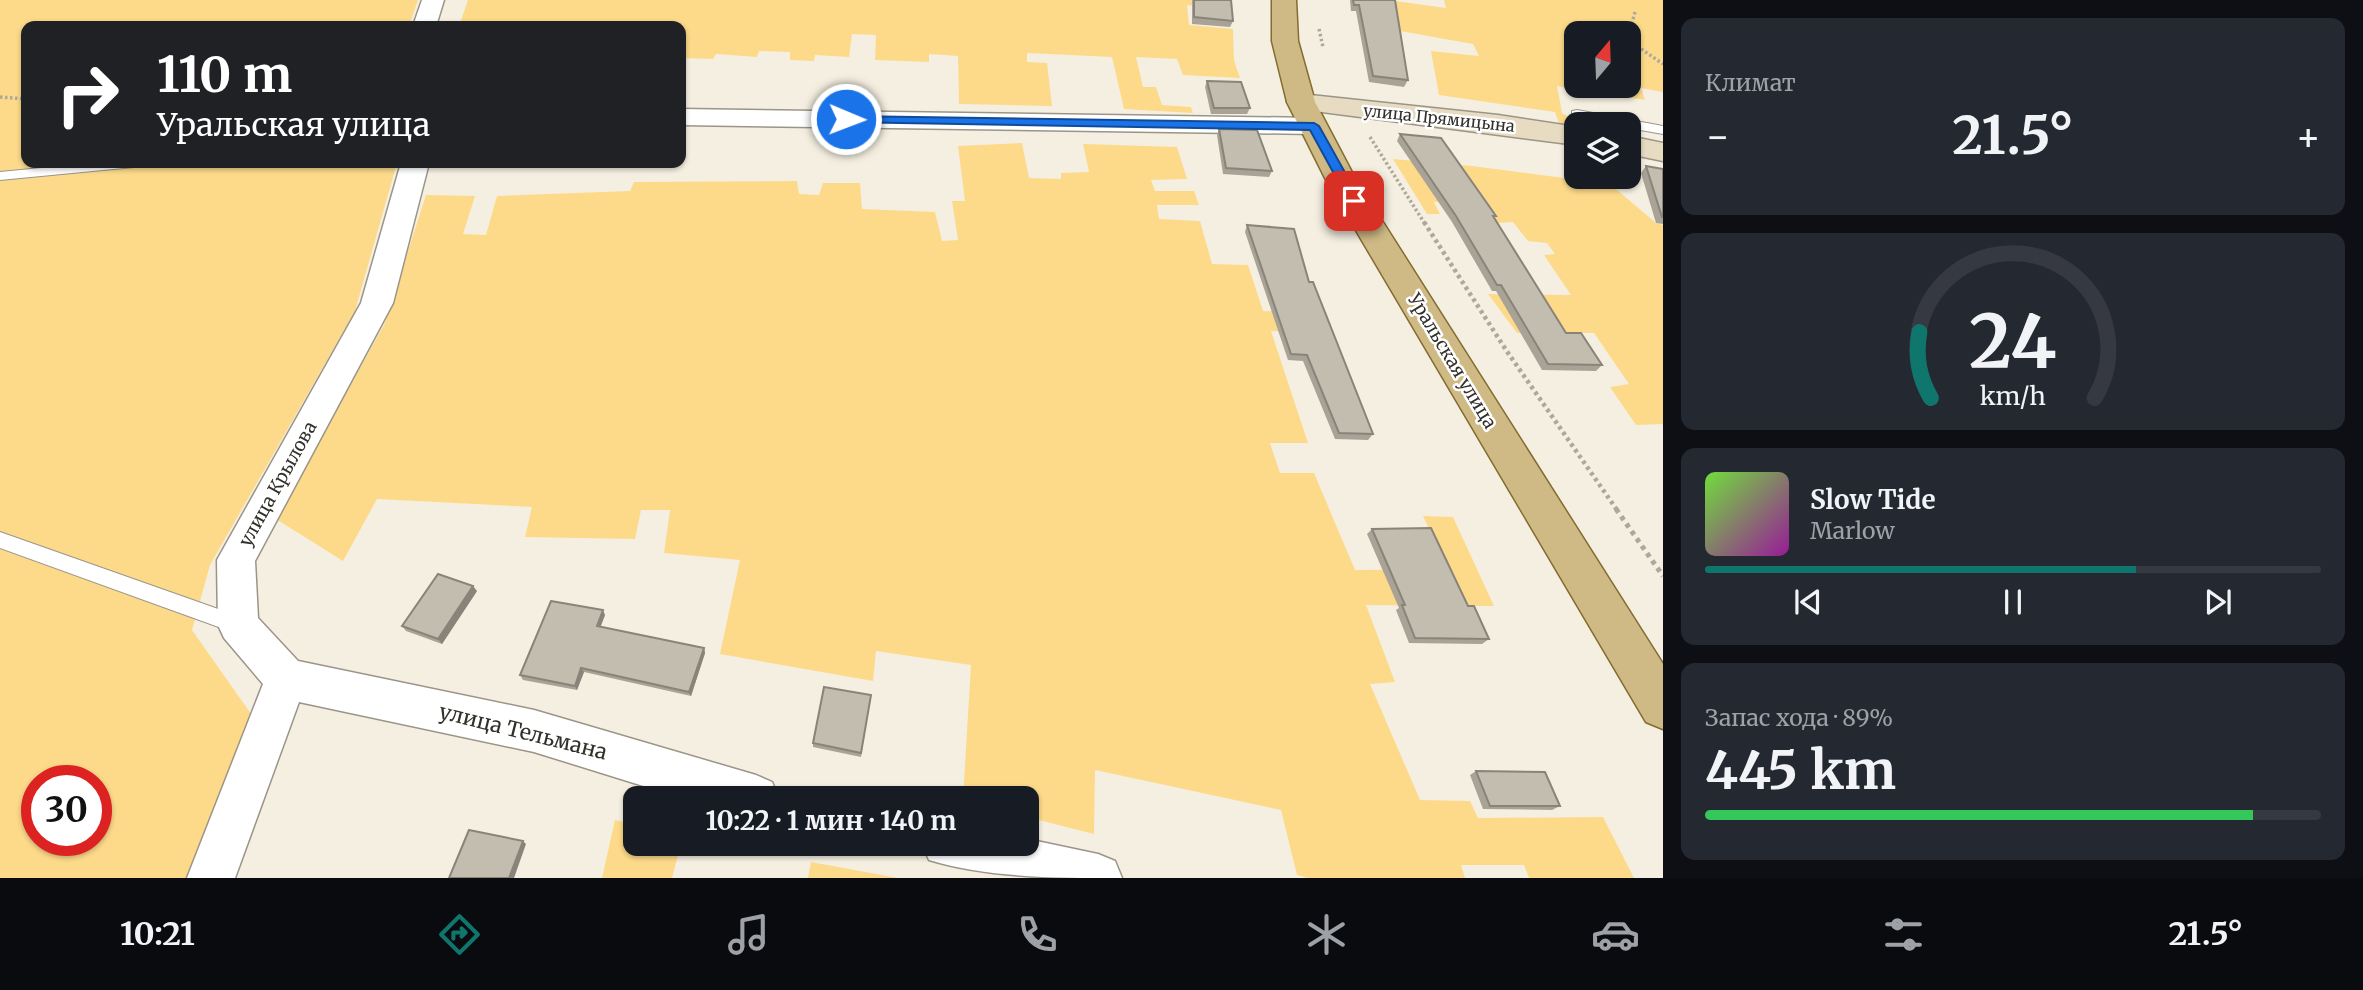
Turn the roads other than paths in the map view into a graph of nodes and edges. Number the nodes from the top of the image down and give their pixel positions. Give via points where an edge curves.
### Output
1 (433, 0) edge
2 (1284, 0) edge
3 (427, 21) edge
4 (1307, 114) junction
5 (686, 117) edge
6 (1564, 125) edge
7 (1641, 129) edge
8 (1663, 131) edge
9 (1641, 147) edge
10 (1663, 152) edge
11 (82, 168) edge
12 (414, 168) edge
13 (0, 176) edge
14 (0, 540) edge
15 (238, 625) junction
16 (286, 679) junction
17 (1663, 706) edge
18 (716, 786) edge
19 (999, 856) edge
20 (211, 878) edge
21 (1098, 878) edge

1 - 3 street
2 - 4 main road, Уральская улица via 1285,41
4 - 5 street, улица Прямицына
4 - 6 street, улица Прямицына via 1352,108 1499,124
4 - 17 main road, Уральская улица via 1340,178
7 - 8 lane
9 - 10 street
11 - 13 lane
12 - 15 street, улица Крылова via 377,303 236,560
14 - 15 lane
15 - 16 street
16 - 18 street, улица Тельмана via 534,731
16 - 20 street
19 - 21 street

